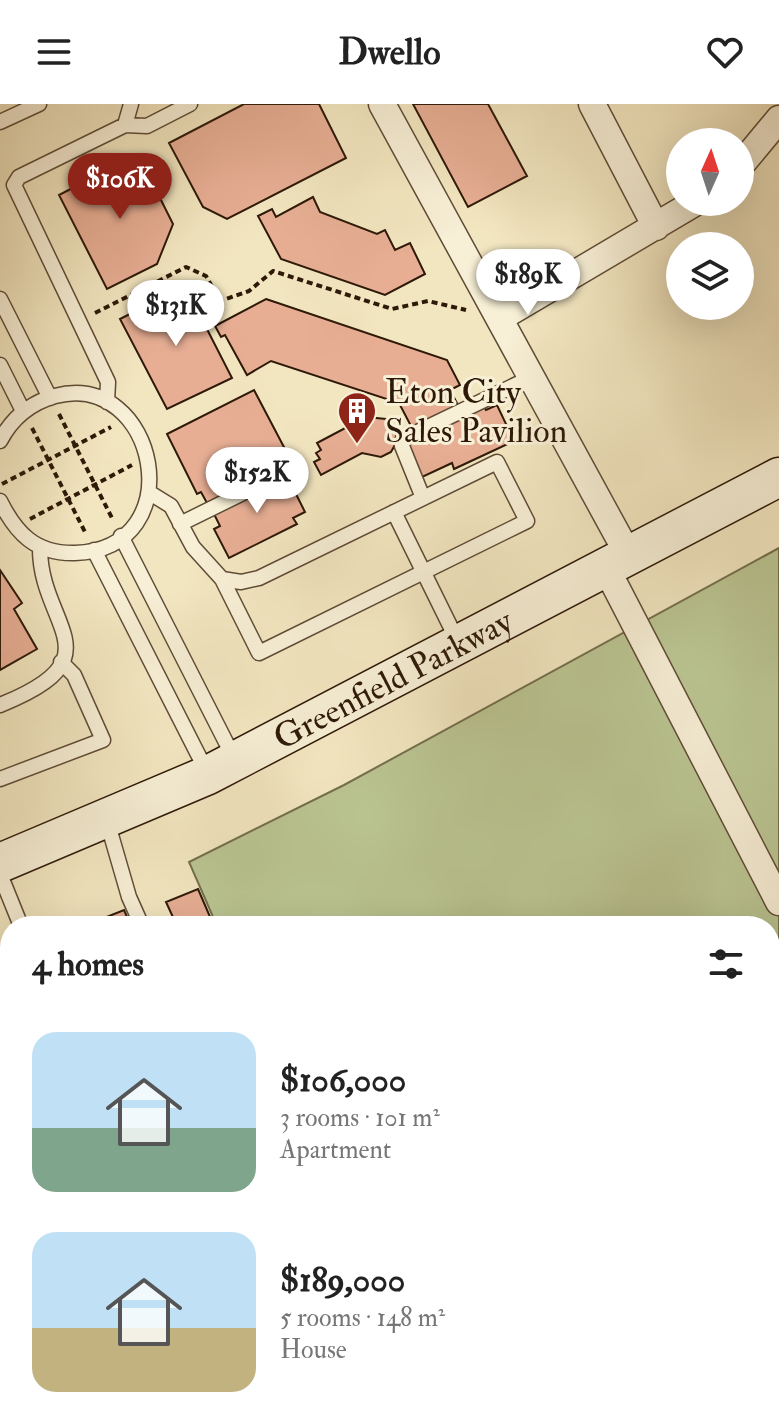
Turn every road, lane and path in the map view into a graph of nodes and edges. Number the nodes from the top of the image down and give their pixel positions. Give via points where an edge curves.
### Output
1 (39, 104) edge
2 (131, 104) edge
3 (190, 104) edge
4 (382, 104) edge
5 (592, 104) edge
6 (779, 119) edge
7 (0, 122) edge
8 (125, 125) junction
9 (754, 149) edge
10 (674, 216) edge
11 (656, 227) junction
12 (0, 299) edge
13 (500, 318) junction
14 (79, 321) junction
15 (0, 365) edge
16 (532, 377) junction
17 (50, 398) junction
18 (107, 402) junction
19 (23, 411) junction
20 (129, 418) junction
21 (0, 441) edge
22 (75, 446) junction
23 (147, 456) junction
24 (48, 460) junction
25 (779, 477) edge
26 (267, 481) dead end
27 (0, 485) edge
28 (95, 485) junction
29 (150, 493) junction
30 (423, 498) junction
31 (68, 499) junction
32 (0, 501) edge
33 (394, 512) junction
34 (180, 524) junction
35 (14, 528) junction
36 (121, 536) junction
37 (40, 547) junction
38 (94, 550) junction
39 (618, 561) junction
40 (423, 573) junction
41 (222, 579) junction
42 (460, 646) junction
43 (61, 662) junction
44 (0, 705) edge
45 (221, 767) junction
46 (0, 779) edge
47 (107, 821) junction
48 (0, 863) edge
49 (779, 868) edge
50 (0, 874) edge
51 (779, 902) edge
52 (17, 916) edge
53 (138, 916) edge

1 - 7 lane
2 - 8 lane
3 - 8 lane via 147,126
4 - 13 street
5 - 11 street
6 - 9 street
8 - 14 lane via 19,177 14,185
10 - 11 street
11 - 13 street
12 - 17 lane
13 - 14 path via 428,301 392,309 273,271 249,291 220,301 206,276 186,267
13 - 16 street
14 - 18 lane via 108,382
15 - 19 lane
16 - 30 lane via 403,439
16 - 39 street
17 - 18 lane via 77,394
17 - 19 lane
17 - 22 path
18 - 20 lane
19 - 21 lane
19 - 24 path
20 - 22 path
20 - 23 lane
22 - 24 path
22 - 28 path
23 - 28 path
23 - 29 lane
24 - 27 path
24 - 31 path
25 - 39 main road, Greenfield Parkway
26 - 34 lane
28 - 31 path
28 - 36 path
29 - 34 lane via 171,506
29 - 36 lane via 137,521
30 - 33 lane
30 - 40 lane via 497,462 527,521
31 - 35 path
31 - 38 path
32 - 35 lane
33 - 40 lane
33 - 41 lane via 259,578
34 - 41 lane
35 - 37 lane
36 - 38 lane
36 - 45 lane
37 - 38 lane via 69,553
37 - 43 lane via 39,575 67,640
38 - 45 lane
39 - 42 main road, Greenfield Parkway
39 - 49 street
39 - 51 street
40 - 41 lane via 259,653
40 - 42 lane
42 - 45 main road, Greenfield Parkway
43 - 44 lane via 38,689
43 - 46 lane via 74,675 103,740
45 - 47 main road, Greenfield Parkway
47 - 48 main road, Greenfield Parkway
47 - 53 lane
50 - 52 lane

